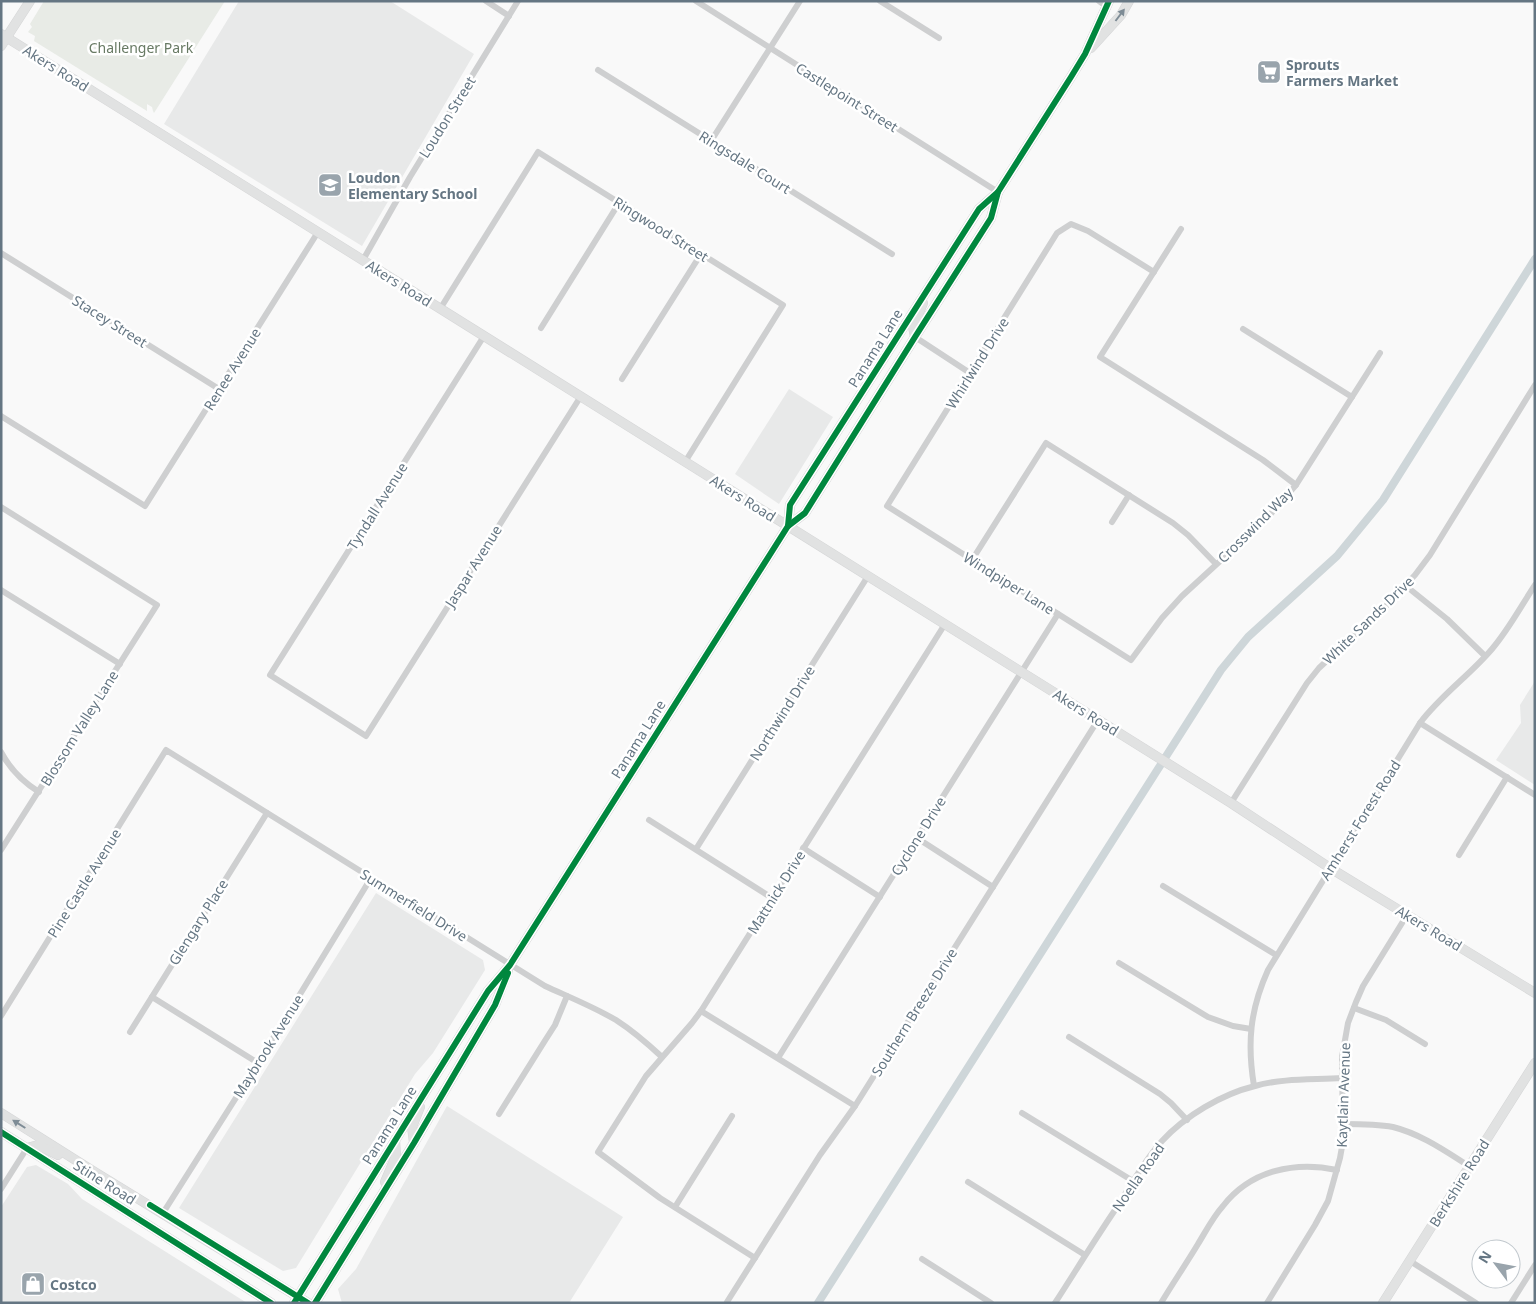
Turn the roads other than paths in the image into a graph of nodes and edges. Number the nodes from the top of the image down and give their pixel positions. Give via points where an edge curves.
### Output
1 (30, 1) edge
2 (486, 1) edge
3 (518, 1) edge
4 (696, 1) edge
5 (800, 1) edge
6 (880, 1) edge
7 (1129, 1) edge
8 (1104, 3) edge
9 (509, 16) junction
10 (4, 36) edge
11 (939, 38) dead end
12 (1, 46) edge
13 (1093, 46) junction
14 (770, 48) junction
15 (1085, 54) junction
16 (598, 70) dead end
17 (711, 141) junction
18 (998, 192) junction
19 (619, 203) junction
20 (1181, 228) dead end
21 (318, 232) junction
22 (1, 254) edge
23 (701, 254) junction
24 (892, 254) dead end
25 (363, 260) junction
26 (1154, 272) junction
27 (936, 276) junction
28 (440, 309) junction
29 (541, 328) dead end
30 (1243, 328) dead end
31 (484, 336) junction
32 (915, 337) junction
33 (1380, 353) dead end
34 (970, 373) junction
35 (622, 379) dead end
36 (1535, 385) edge
37 (219, 390) junction
38 (580, 396) junction
39 (1352, 397) junction
40 (1, 416) edge
41 (685, 462) junction
42 (1296, 485) junction
43 (1129, 495) junction
44 (886, 506) joint
45 (2, 510) edge
46 (1112, 522) dead end
47 (788, 526) junction
48 (972, 560) junction
49 (1216, 564) junction
50 (868, 576) junction
51 (1535, 585) edge
52 (1406, 586) junction
53 (1, 590) edge
54 (1058, 614) junction
55 (945, 624) junction
56 (1485, 656) junction
57 (1131, 660) joint
58 (120, 664) junction
59 (1022, 672) junction
60 (1098, 720) junction
61 (1420, 723) junction
62 (366, 736) joint
63 (166, 750) joint
64 (1, 752) edge
65 (1508, 778) junction
66 (39, 792) junction
67 (1535, 795) edge
68 (1231, 803) junction
69 (267, 813) junction
70 (650, 820) dead end
71 (917, 838) junction
72 (803, 848) junction
73 (696, 849) junction
74 (2, 850) edge
75 (1458, 855) dead end
76 (1330, 868) junction
77 (371, 878) junction
78 (1163, 886) dead end
79 (993, 887) junction
80 (880, 897) junction
81 (772, 898) junction
82 (1407, 915) junction
83 (1276, 955) junction
84 (1120, 963) dead end
85 (510, 965) junction
86 (1535, 993) edge
87 (568, 996) junction
88 (152, 997) junction
89 (1354, 1008) junction
90 (701, 1010) junction
91 (1, 1016) edge
92 (1251, 1029) junction
93 (130, 1032) dead end
94 (1069, 1037) dead end
95 (1425, 1044) dead end
96 (662, 1057) junction
97 (778, 1058) junction
98 (258, 1063) junction
99 (1535, 1063) edge
100 (1342, 1078) junction
101 (431, 1081) junction
102 (1254, 1086) junction
103 (855, 1106) junction
104 (1, 1113) edge
105 (1022, 1113) dead end
106 (499, 1114) dead end
107 (732, 1116) dead end
108 (1187, 1120) junction
109 (1343, 1124) junction
110 (1, 1132) edge
111 (395, 1139) junction
112 (414, 1143) junction
113 (27, 1148) junction
114 (1470, 1166) junction
115 (1338, 1170) junction
116 (92, 1171) junction
117 (1134, 1181) junction
118 (968, 1182) dead end
119 (1, 1189) edge
120 (376, 1205) junction
121 (675, 1207) junction
122 (163, 1213) junction
123 (1085, 1255) junction
124 (755, 1258) junction
125 (922, 1259) dead end
126 (1410, 1261) junction
127 (1535, 1265) edge
128 (296, 1299) edge
129 (727, 1302) edge
130 (271, 1303) edge
131 (308, 1303) edge
132 (315, 1303) edge
133 (991, 1303) edge
134 (1055, 1303) edge
135 (1161, 1303) edge
136 (1267, 1303) edge
137 (1383, 1303) edge
138 (1476, 1303) edge
139 (1511, 1303) edge

1 - 10 main road
2 - 9 street
3 - 9 street, Loudon Street
4 - 14 street, Castlepoint Street
5 - 14 street
6 - 11 street
13 -> 7 main road, Panama Lane
8 - 13 main road via 1108,15
8 - 15 main road, Panama Lane
9 - 25 street, Loudon Street
10 - 12 main road
10 - 21 main road, Akers Road
13 - 15 main road, Panama Lane
14 - 17 street
14 - 18 street, Castlepoint Street
15 - 18 main road, Panama Lane
16 - 17 street, Ringsdale Court
17 - 24 street, Ringsdale Court
18 - 27 main road, Panama Lane via 979,209
18 - 32 main road, Panama Lane via 992,218
19 - 23 street, Ringwood Street
19 - 28 street, Ringwood Street via 538,152
19 - 29 street
20 - 26 street
21 - 25 main road, Akers Road
21 - 37 street, Renee Avenue
22 - 37 street, Stacey Street
23 - 35 street
23 - 41 street, Ringwood Street via 783,305
25 - 28 main road, Akers Road
26 - 34 street, Whirlwind Drive via 1071,224 1057,233
26 - 42 street via 1100,357 1263,460
27 - 32 main road via 913,327
27 - 47 main road, Panama Lane via 790,505
28 - 31 main road, Akers Road
30 - 39 street
31 - 38 main road, Akers Road
31 - 62 street, Tyndall Avenue via 270,675
32 - 34 street
32 - 47 main road, Panama Lane via 805,513
33 - 39 street, Crosswind Way
34 - 44 street, Whirlwind Drive
36 - 52 street, White Sands Drive via 1430,555
37 - 40 street, Renee Avenue via 145,506
38 - 41 main road, Akers Road
38 - 62 street, Jaspar Avenue
39 - 42 street, Crosswind Way
41 - 47 main road, Akers Road
42 - 49 street, Crosswind Way via 1267,518
43 - 46 street
43 - 48 street via 1046,443
43 - 49 street via 1173,523
44 - 48 street, Windpiper Lane
45 - 58 street, Blossom Valley Lane via 157,605
47 - 50 main road, Akers Road
47 - 85 main road, Panama Lane
48 - 54 street, Windpiper Lane
49 - 57 street, Crosswind Way via 1162,618
50 - 55 main road, Akers Road
50 - 73 street, Northwind Drive
51 - 56 street, Amherst Forest Road via 1503,635
52 - 56 street
52 - 68 street, White Sands Drive via 1307,683
53 - 58 street
54 - 57 street, Windpiper Lane
54 - 59 street, Cyclone Drive
55 - 59 main road, Akers Road
55 - 72 street, Mattnick Drive
56 - 61 street, Amherst Forest Road
58 - 66 street, Blossom Valley Lane
59 - 60 main road, Akers Road
59 - 71 street, Cyclone Drive
60 - 68 main road, Akers Road
60 - 79 street, Southern Breeze Drive
61 - 65 street
61 - 76 street, Amherst Forest Road
63 - 69 street, Summerfield Drive
63 - 91 street, Pine Castle Avenue
64 - 66 street via 20,778
65 - 67 street
65 - 75 street
66 - 74 street, Blossom Valley Lane
68 - 76 main road, Akers Road
69 - 77 street, Summerfield Drive
69 - 88 street, Glengary Place
70 - 73 street
71 - 79 street
71 - 80 street, Cyclone Drive
72 - 80 street
72 - 81 street, Mattnick Drive
73 - 81 street
76 - 82 main road, Akers Road
76 - 83 street, Amherst Forest Road
77 - 85 street, Summerfield Drive
77 - 98 street, Maybrook Avenue
78 - 83 street
79 - 103 street, Southern Breeze Drive
80 - 97 street, Cyclone Drive
81 - 90 street, Mattnick Drive
82 - 86 main road, Akers Road
82 - 89 street, Kaytlain Avenue via 1363,986
83 - 92 street, Amherst Forest Road via 1261,987
84 - 92 street via 1208,1017
85 - 87 street, Summerfield Drive
85 - 101 main road, Panama Lane via 488,991
85 - 112 main road, Panama Lane via 495,1005
87 - 96 street, Summerfield Drive via 615,1020
87 - 106 street via 555,1025
88 - 93 street, Glengary Place
88 - 98 street
89 - 95 street via 1386,1020
89 - 100 street, Kaytlain Avenue via 1344,1040
90 - 96 street, Mattnick Drive
90 - 97 street
92 - 102 street, Amherst Forest Road via 1250,1063
94 - 108 street via 1160,1094
96 - 121 street, Mattnick Drive via 646,1076 598,1152
97 - 103 street
98 - 122 street, Maybrook Avenue
99 - 114 main road, Berkshire Road
100 - 102 street, Noella Road via 1281,1081
100 - 109 street, Kaytlain Avenue
101 - 111 main road, Panama Lane
101 - 112 main road via 412,1127
102 - 108 street, Noella Road via 1220,1098
103 - 124 street, Southern Breeze Drive
116 -> 104 main road, Stine Road
105 - 117 street
107 - 121 street
108 - 117 street, Noella Road via 1162,1141
109 - 114 street via 1379,1125 1410,1132
109 - 115 street, Kaytlain Avenue
110 - 113 main road, Stine Road
111 - 120 main road via 396,1156
111 - 128 main road, Panama Lane
112 - 120 main road, Panama Lane
113 - 116 main road via 38,1145
113 - 119 street
113 - 130 main road, Stine Road
114 - 126 main road, Berkshire Road
115 - 135 street via 1314,1166 1286,1168 1246,1184 1234,1193 1216,1215
115 - 136 street, Kaytlain Avenue via 1321,1216
116 - 122 main road, Stine Road
117 - 123 street, Noella Road
118 - 123 street
120 - 132 main road, Panama Lane
121 - 124 street
122 - 128 main road, Stine Road
123 - 134 street, Noella Road
124 - 129 street, Southern Breeze Drive
125 - 133 street
126 - 137 main road, Berkshire Road
126 - 138 street
127 - 139 street
128 - 131 main road, Stine Road

